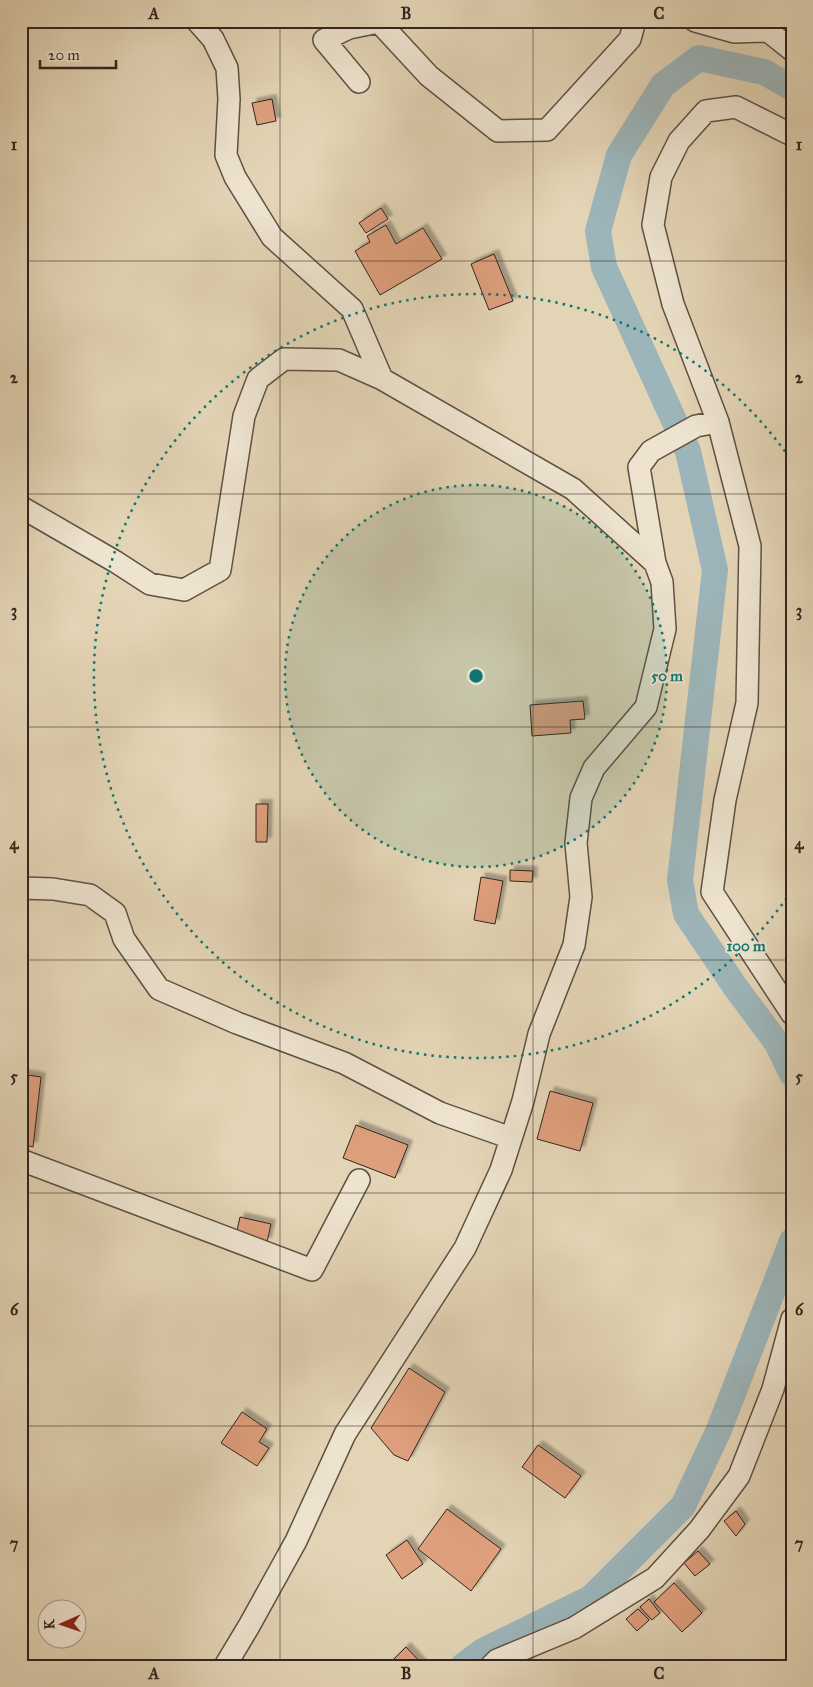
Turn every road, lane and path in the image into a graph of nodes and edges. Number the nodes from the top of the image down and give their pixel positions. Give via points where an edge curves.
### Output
1 (197, 21) edge
2 (635, 21) edge
3 (695, 21) edge
4 (792, 50) edge
5 (359, 82) dead end
6 (792, 135) edge
7 (382, 379) junction
8 (718, 422) junction
9 (21, 506) edge
10 (656, 563) junction
11 (21, 888) edge
12 (792, 1014) edge
13 (511, 1138) junction
14 (21, 1160) edge
15 (360, 1180) dead end
16 (792, 1319) edge
17 (225, 1666) edge
18 (491, 1666) edge

1 - 7 street via 213,39 227,68 226,155 235,178 272,237 352,309
2 - 5 street via 630,39 547,130 498,132 429,76 378,22 349,28 324,40
3 - 4 street via 734,32 768,31
6 - 8 street via 736,107 706,112 679,140 661,177 653,225 673,304
7 - 9 street via 338,360 284,359 258,379 244,416 220,570 184,590 150,584
7 - 10 street via 573,489
8 - 10 street via 696,426 651,451 638,467
8 - 12 street via 750,546 747,702 725,800 712,892
10 - 13 street via 662,582 665,629 646,707 594,768 581,798 576,843 581,897 574,945 540,1034
11 - 13 street via 90,895 115,913 124,939 159,989 237,1023 344,1063 440,1113
13 - 17 street via 501,1170 466,1248 345,1434 296,1541
14 - 15 street via 312,1270
16 - 18 street via 773,1389 739,1476 699,1530 655,1578 574,1628 497,1660

